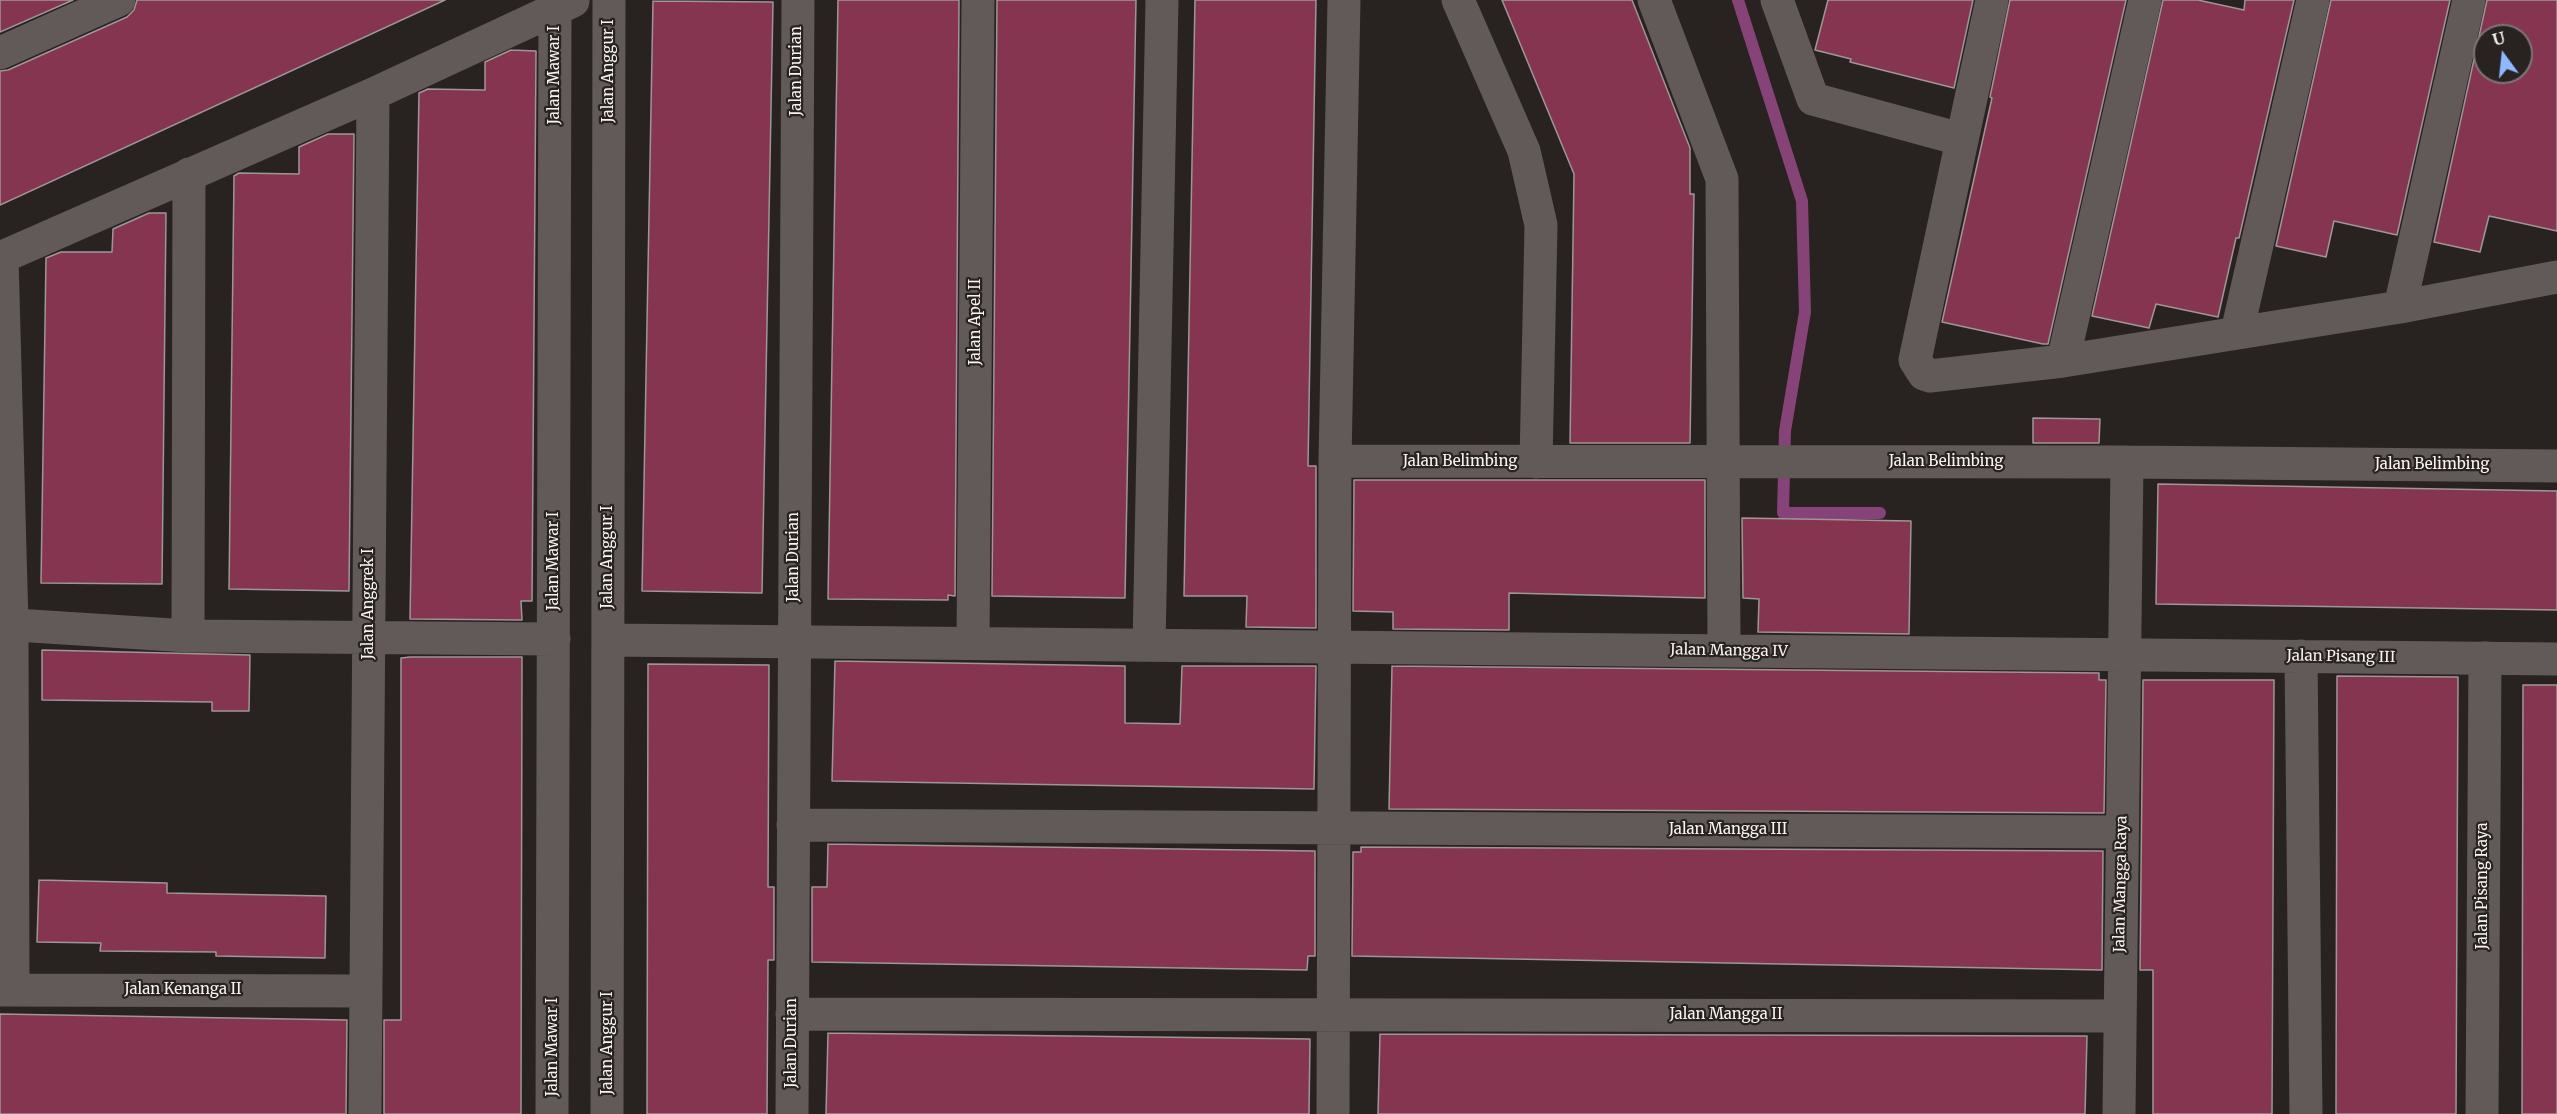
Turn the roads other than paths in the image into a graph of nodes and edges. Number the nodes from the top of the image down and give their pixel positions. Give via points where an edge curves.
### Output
1 (119, 0) edge
2 (609, 0) edge
3 (798, 0) edge
4 (978, 0) edge
5 (1162, 0) edge
6 (1344, 0) edge
7 (1458, 0) edge
8 (1654, 0) edge
9 (1777, 0) edge
10 (1992, 0) edge
11 (2145, 0) edge
12 (2313, 0) edge
13 (2469, 0) edge
14 (560, 3) edge
15 (0, 53) edge
16 (373, 94) junction
17 (1960, 139) junction
18 (189, 174) junction
19 (1, 258) edge
20 (2557, 277) edge
21 (2400, 307) junction
22 (2237, 332) junction
23 (2063, 361) junction
24 (1335, 461) junction
25 (1536, 462) junction
26 (2127, 462) junction
27 (1724, 463) junction
28 (2557, 466) edge
29 (6, 624) edge
30 (188, 636) junction
31 (369, 638) junction
32 (554, 639) junction
33 (608, 640) junction
34 (794, 642) junction
35 (973, 644) junction
36 (1149, 645) junction
37 (1334, 647) junction
38 (1724, 651) junction
39 (2124, 655) junction
40 (2301, 656) junction
41 (2485, 658) junction
42 (2557, 659) edge
43 (793, 825) junction
44 (1333, 828) junction
45 (2122, 831) junction
46 (6, 990) edge
47 (366, 991) junction
48 (792, 1014) junction
49 (1333, 1015) junction
50 (2120, 1016) junction
51 (365, 1114) edge
52 (552, 1114) edge
53 (607, 1114) edge
54 (792, 1114) edge
55 (1333, 1114) edge
56 (2119, 1114) edge
57 (2306, 1114) edge
58 (2482, 1114) edge

1 - 15 street
2 - 33 street, Jalan Anggur I
3 - 34 street, Jalan Durian
4 - 35 street, Jalan Apel II
5 - 36 street
6 - 24 street
7 - 25 street via 1524,151 1541,225
8 - 27 street via 1722,179
9 - 17 street via 1813,99
10 - 17 street
11 - 23 street
12 - 22 street
13 - 21 street
14 - 16 street
14 - 32 street, Jalan Mawar I
16 - 18 street
16 - 31 street, Jalan Anggrek I
17 - 23 street via 1917,365 1930,376
18 - 19 street
18 - 30 street
19 - 29 street
20 - 21 street
21 - 22 street
22 - 23 street
24 - 25 street, Jalan Belimbing
24 - 37 street
25 - 27 street, Jalan Belimbing
26 - 27 street, Jalan Belimbing
26 - 28 street, Jalan Belimbing
26 - 39 street, Jalan Mangga Raya
27 - 38 street
29 - 30 street
29 - 46 street
30 - 31 street
31 - 32 street
31 - 47 street, Jalan Anggrek I
32 - 52 street, Jalan Mawar I
33 - 34 street, Jalan Mangga IV
33 - 53 street, Jalan Anggur I
34 - 35 street, Jalan Mangga IV
34 - 43 street, Jalan Durian
35 - 36 street, Jalan Mangga IV
36 - 37 street, Jalan Mangga IV
37 - 38 street, Jalan Mangga IV
37 - 44 street
38 - 39 street, Jalan Mangga IV
39 - 40 street, Jalan Pisang III
39 - 45 street, Jalan Mangga Raya
40 - 41 street, Jalan Pisang III
40 - 57 street
41 - 42 street, Jalan Pisang III
41 - 58 street, Jalan Pisang Raya
43 - 44 street, Jalan Mangga III
43 - 48 street, Jalan Durian
44 - 45 street, Jalan Mangga III
44 - 49 street
45 - 50 street, Jalan Mangga Raya
46 - 47 street, Jalan Kenanga II
47 - 51 street, Jalan Anggrek I
48 - 49 street, Jalan Mangga II
48 - 54 street, Jalan Durian
49 - 50 street, Jalan Mangga II
49 - 55 street
50 - 56 street, Jalan Mangga Raya

